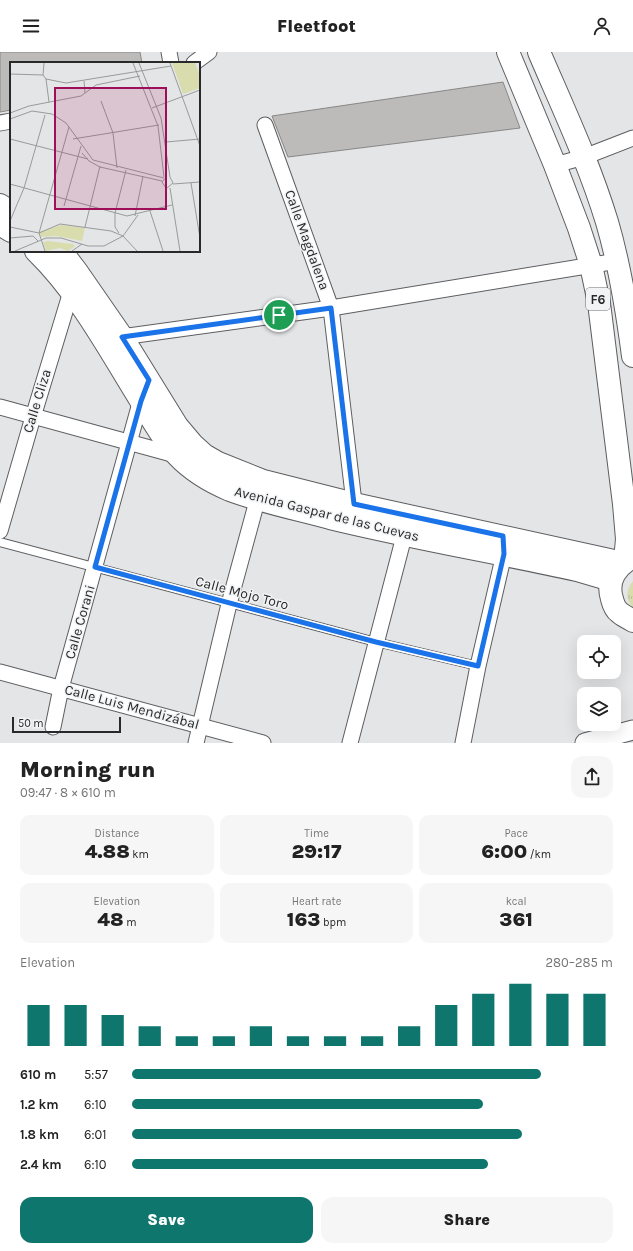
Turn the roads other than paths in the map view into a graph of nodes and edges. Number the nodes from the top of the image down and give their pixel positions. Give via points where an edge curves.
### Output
1 (169, 52) edge
2 (209, 52) edge
3 (508, 52) edge
4 (539, 52) edge
5 (171, 62) edge
6 (195, 62) edge
7 (10, 121) edge
8 (0, 123) edge
9 (265, 126) dead end
10 (633, 138) edge
11 (584, 156) junction
12 (555, 165) junction
13 (0, 205) edge
14 (10, 211) edge
15 (0, 224) edge
16 (10, 229) edge
17 (37, 252) edge
18 (61, 252) edge
19 (617, 261) junction
20 (591, 265) junction
21 (74, 281) junction
22 (331, 308) junction
23 (113, 338) junction
24 (633, 356) edge
25 (149, 380) junction
26 (141, 401) junction
27 (0, 407) edge
28 (33, 417) junction
29 (129, 443) junction
30 (178, 456) junction
31 (218, 463) junction
32 (260, 490) junction
33 (355, 514) junction
34 (407, 525) junction
35 (0, 531) edge
36 (0, 542) edge
37 (503, 545) junction
38 (623, 565) edge
39 (95, 567) junction
40 (229, 604) junction
41 (633, 621) edge
42 (376, 642) junction
43 (478, 666) junction
44 (0, 672) edge
45 (61, 688) junction
46 (200, 726) junction
47 (53, 727) dead end
48 (633, 730) edge
49 (196, 743) edge
50 (263, 743) edge
51 (350, 743) edge
52 (463, 743) edge
53 (585, 743) edge

1 - 5 street
2 - 6 street
3 - 12 main road, F6
4 - 11 main road, F6
7 - 8 street
9 - 22 street, Calle Magdalena
10 - 11 street
11 - 12 street
11 - 19 main road, F6
12 - 20 main road, F6
13 - 14 main road
15 - 16 main road
17 - 21 main road, Avenida Gaspar de las Cuevas
18 - 21 main road, Avenida Gaspar de las Cuevas
19 - 20 street
19 - 24 main road, F6 via 627,307
20 - 22 street
20 - 38 main road, F6 via 599,303 624,504 627,539
21 - 23 main road, Avenida Gaspar de las Cuevas
21 - 28 street, Calle Cliza
22 - 23 street
22 - 33 street, Calle Magdalena
23 - 25 main road, Avenida Gaspar de las Cuevas
23 - 26 main road, Avenida Gaspar de las Cuevas
25 - 26 street, Calle Corani
25 - 31 main road, Avenida Gaspar de las Cuevas via 184,435 204,455
26 - 29 street, Calle Corani
26 - 30 main road, Avenida Gaspar de las Cuevas
27 - 28 street
28 - 29 street
28 - 35 street, Calle Cliza
29 - 30 street
29 - 39 street, Calle Corani
30 - 31 street
30 - 32 main road, Avenida Gaspar de las Cuevas via 208,479 228,489
31 - 32 main road, Avenida Gaspar de las Cuevas
32 - 33 main road, Avenida Gaspar de las Cuevas
32 - 40 street
33 - 34 main road, Avenida Gaspar de las Cuevas
34 - 37 main road, Avenida Gaspar de las Cuevas
34 - 42 street
36 - 39 lane, Calle Mojo Toro
37 - 38 main road, Avenida Gaspar de las Cuevas
37 - 43 street
38 - 41 main road, F6 via 610,595 619,612
39 - 40 lane, Calle Mojo Toro
39 - 45 street, Calle Corani
40 - 42 lane, Calle Mojo Toro
40 - 46 street
42 - 43 lane, Calle Mojo Toro
42 - 51 street
43 - 52 street
44 - 45 street, Calle Luis Mendizábal
45 - 46 street, Calle Luis Mendizábal
45 - 47 street, Calle Corani
46 - 49 street
46 - 50 street, Calle Luis Mendizábal
48 - 53 street

